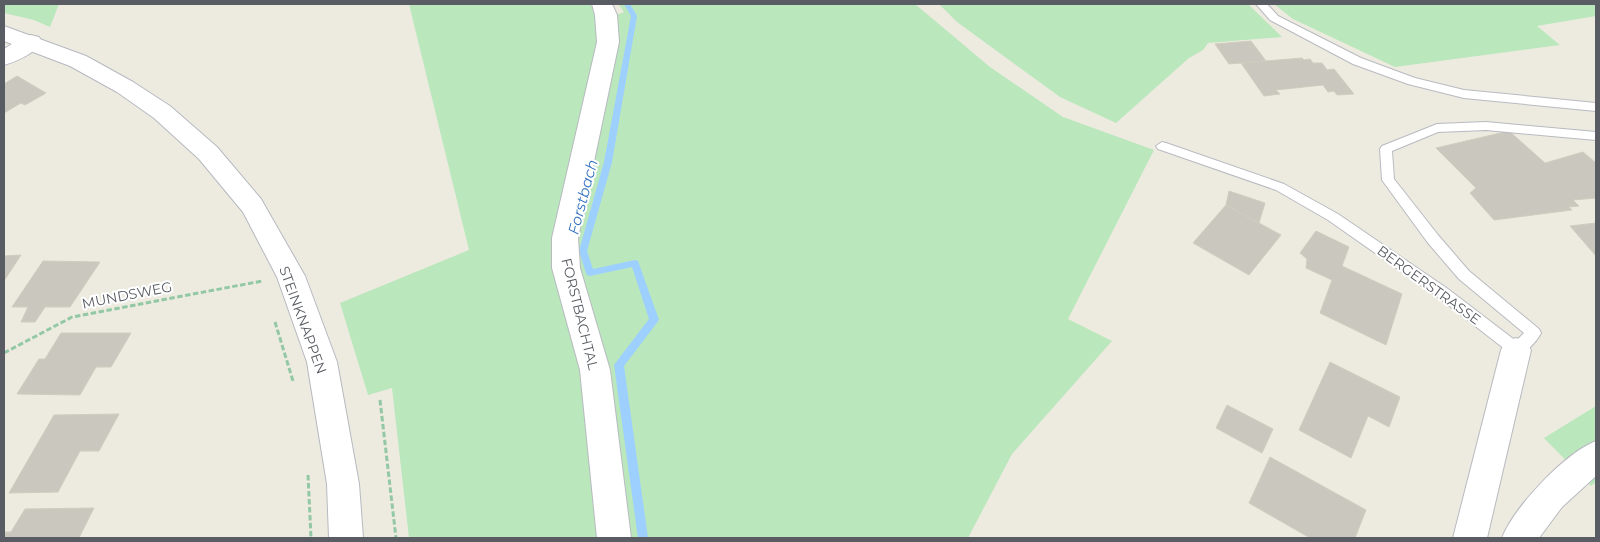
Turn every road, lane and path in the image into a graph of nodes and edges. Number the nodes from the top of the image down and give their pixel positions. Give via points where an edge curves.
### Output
1 (602, 4) edge
2 (1261, 4) edge
3 (4, 33) edge
4 (31, 42) junction
5 (4, 58) edge
6 (1596, 107) edge
7 (1596, 136) edge
8 (1162, 146) dead end
9 (257, 272) dead end
10 (262, 280) junction
11 (265, 290) dead end
12 (274, 318) dead end
13 (1516, 350) junction
14 (4, 354) edge
15 (294, 385) dead end
16 (380, 400) dead end
17 (1596, 456) edge
18 (308, 471) dead end
19 (311, 538) edge
20 (346, 538) edge
21 (396, 538) edge
22 (614, 538) edge
23 (1470, 538) edge
24 (1519, 538) edge

1 - 22 street, FORSTBACHTAL via 608,42 564,255 595,370
2 - 6 lane via 1274,18 1357,61 1412,81 1464,94
3 - 4 street, STEINKNAPPEN
4 - 5 street
4 - 20 street, STEINKNAPPEN via 86,66 162,112 208,154 252,206 291,276 322,362 343,484
7 - 13 lane via 1486,126 1437,128 1386,149 1388,180 1432,240 1464,275 1534,333
8 - 13 lane, BERGERSTRASSE via 1280,187 1333,217 1443,293
9 - 10 path
10 - 11 path
10 - 14 path, MUNDSWEG via 72,317
12 - 15 path
13 - 23 street
16 - 21 path
17 - 24 street via 1550,496
18 - 19 path

